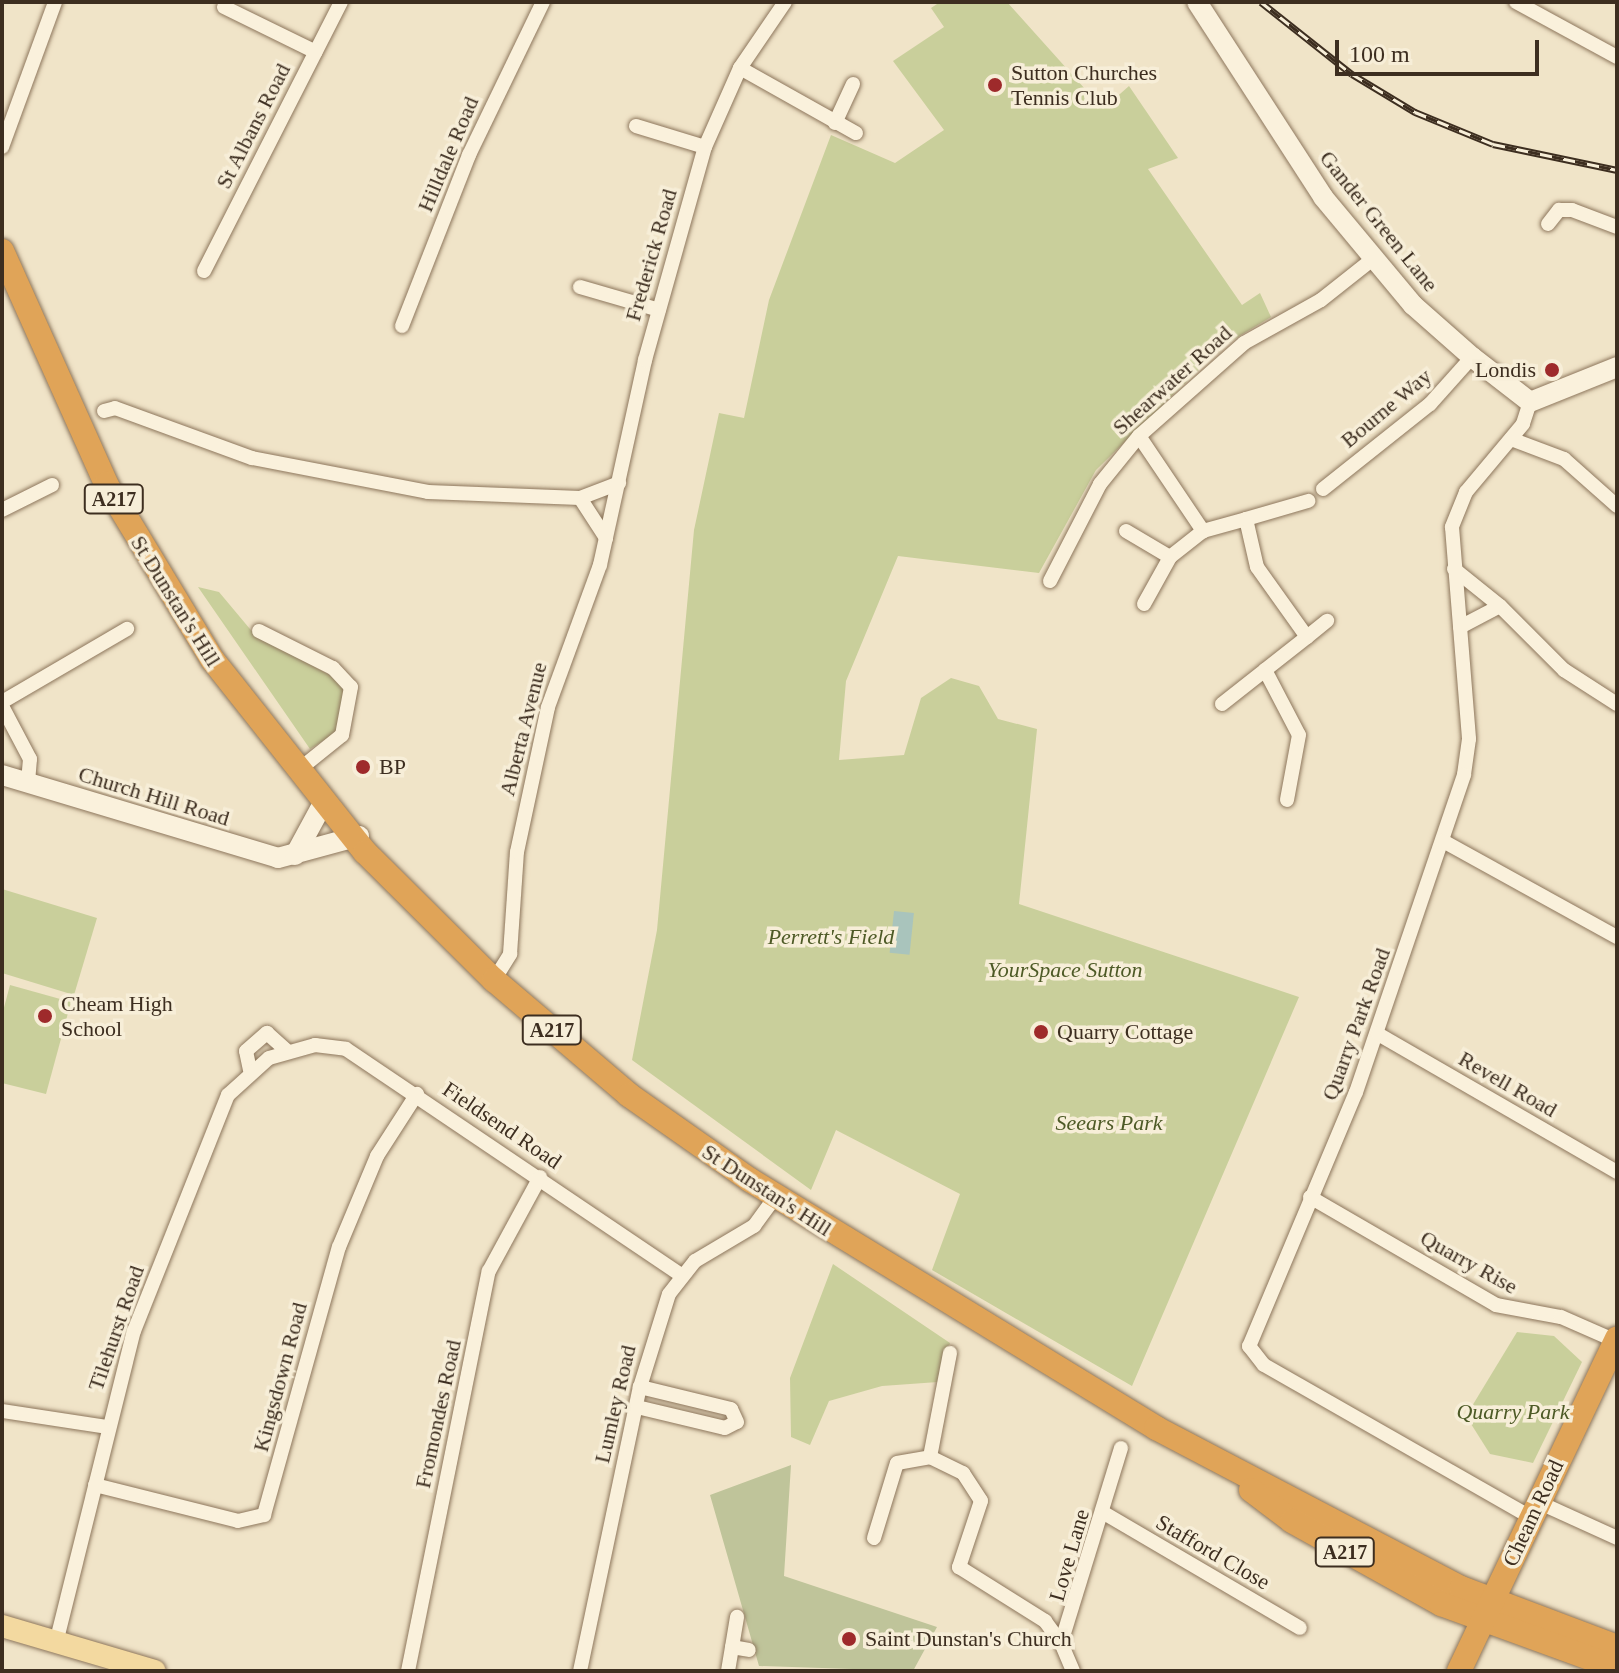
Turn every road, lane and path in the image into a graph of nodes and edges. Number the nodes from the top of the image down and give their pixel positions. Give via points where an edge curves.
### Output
1 (55, 2) edge
2 (341, 2) edge
3 (543, 2) edge
4 (785, 2) edge
5 (1197, 2) edge
6 (1516, 2) edge
7 (224, 7) dead end
8 (316, 52) junction
9 (1617, 57) edge
10 (740, 68) junction
11 (853, 84) dead end
12 (835, 123) junction
13 (636, 126) dead end
14 (856, 133) dead end
15 (2, 147) edge
16 (705, 147) junction
17 (1548, 224) dead end
18 (1617, 227) edge
19 (2, 251) edge
20 (1373, 259) junction
21 (204, 271) dead end
22 (580, 287) dead end
23 (659, 310) junction
24 (402, 326) dead end
25 (1472, 357) junction
26 (1617, 367) edge
27 (1530, 402) junction
28 (104, 411) dead end
29 (1139, 436) junction
30 (1511, 439) junction
31 (619, 483) junction
32 (52, 485) dead end
33 (1323, 489) dead end
34 (580, 498) junction
35 (1308, 501) dead end
36 (1617, 506) edge
37 (2, 510) edge
38 (1246, 519) junction
39 (1126, 531) dead end
40 (1203, 531) junction
41 (606, 538) junction
42 (1170, 557) junction
43 (1454, 569) junction
44 (1050, 581) dead end
45 (1144, 604) dead end
46 (1500, 606) junction
47 (1327, 621) dead end
48 (1460, 627) junction
49 (127, 629) dead end
50 (259, 631) dead end
51 (1307, 637) junction
52 (1265, 670) junction
53 (2, 704) edge
54 (1222, 704) dead end
55 (1617, 704) edge
56 (261, 726) junction
57 (301, 768) junction
58 (2, 775) edge
59 (28, 783) junction
60 (1289, 795) dead end
61 (320, 809) junction
62 (1443, 841) junction
63 (357, 843) junction
64 (292, 858) junction
65 (1617, 937) edge
66 (494, 980) junction
67 (1378, 1034) junction
68 (287, 1051) junction
69 (250, 1070) junction
70 (417, 1094) junction
71 (1617, 1172) edge
72 (540, 1177) junction
73 (776, 1196) junction
74 (1310, 1197) junction
75 (681, 1275) junction
76 (950, 1353) dead end
77 (1614, 1353) edge
78 (640, 1387) junction
79 (637, 1407) junction
80 (2, 1411) edge
81 (108, 1427) junction
82 (1121, 1448) dead end
83 (930, 1457) junction
84 (95, 1485) junction
85 (1541, 1509) junction
86 (1104, 1513) junction
87 (874, 1538) dead end
88 (1617, 1538) edge
89 (1488, 1611) junction
90 (737, 1617) dead end
91 (2, 1626) edge
92 (1300, 1628) dead end
93 (56, 1643) junction
94 (1061, 1643) junction
95 (732, 1647) junction
96 (1617, 1647) edge
97 (749, 1650) dead end
98 (1617, 1668) edge
99 (155, 1671) edge
100 (408, 1671) edge
101 (580, 1671) edge
102 (728, 1671) edge
103 (1073, 1671) edge
104 (1459, 1671) edge

1 - 15 street
2 - 8 street, St Albans Road
3 - 24 street, Hilldale Road via 469,155
4 - 10 street, Frederick Road
5 - 20 street, Gander Green Lane via 1323,197
6 - 9 street
7 - 8 street
8 - 21 street, St Albans Road
10 - 12 street
10 - 16 street, Frederick Road
11 - 12 street
12 - 14 street
13 - 16 street
16 - 23 street, Frederick Road
17 - 18 street via 1559,210 1572,210
19 - 56 highway, St Dunstan's Hill / A217 via 106,484 176,605
20 - 25 street, Gander Green Lane
20 - 29 street, Shearwater Road via 1321,300 1244,343
22 - 23 street
23 - 31 street, Frederick Road
25 - 27 street, Gander Green Lane
25 - 33 street, Bourne Way via 1430,404
26 - 27 street
27 - 30 street, Quarry Park Road
28 - 34 street via 115,408 252,458 428,492
29 - 40 street
29 - 44 street, Shearwater Road via 1100,484
30 - 36 street via 1564,459
30 - 43 street, Quarry Park Road via 1456,510
31 - 34 street
31 - 41 street, Frederick Road
32 - 37 street
34 - 41 street
35 - 38 street
38 - 40 street
38 - 51 street via 1257,567
39 - 42 street
40 - 42 street
41 - 66 street, Alberta Avenue via 548,707 517,852 510,954
42 - 45 street
43 - 46 street
43 - 48 street, Quarry Park Road
46 - 48 street
46 - 55 street via 1564,670
47 - 51 street
48 - 62 street, Quarry Park Road via 1468,749
49 - 53 street
50 - 57 street via 333,668 351,687 342,735
51 - 52 street
52 - 54 street
52 - 60 street via 1299,735
53 - 59 street via 30,759
56 - 57 highway, St Dunstan's Hill / A217
56 - 61 highway, St Dunstan's Hill / A217
57 - 63 highway, St Dunstan's Hill / A217
58 - 59 street, Church Hill Road
59 - 64 street, Church Hill Road
61 - 63 highway, St Dunstan's Hill / A217
61 - 64 street
62 - 65 street
62 - 67 street, Quarry Park Road
63 - 64 street
63 - 66 highway, St Dunstan's Hill / A217
66 - 73 highway, St Dunstan's Hill / A217 via 629,1095
67 - 71 street, Revell Road
67 - 74 street, Quarry Park Road
68 - 69 street, Fieldsend Road
68 - 69 street, Fieldsend Road via 267,1033 250,1043
68 - 70 street, Fieldsend Road via 346,1049
69 - 81 street, Tilehurst Road via 228,1095 210,1139 134,1331
70 - 72 street, Fieldsend Road
70 - 84 street, Kingsdown Road via 377,1156 343,1235 264,1515 238,1521
72 - 75 street, Fieldsend Road
72 - 100 street, Fromondes Road via 489,1271
73 - 75 street, Lumley Road via 754,1226
73 - 89 highway, St Dunstan's Hill / A217 via 1217,1464
74 - 77 street, Quarry Rise via 1496,1305 1561,1317
74 - 85 street, Quarry Park Road via 1252,1330 1252,1353
75 - 78 street, Lumley Road via 660,1315
76 - 83 street
77 - 85 highway, Cheam Road
78 - 79 street, Lumley Road
78 - 79 street via 731,1409 737,1422 725,1428
79 - 101 street, Lumley Road
80 - 81 street
81 - 84 street, Tilehurst Road
82 - 86 street, Love Lane
83 - 87 street via 906,1458 890,1470
83 - 94 street via 981,1492 980,1517 959,1567 1045,1621
84 - 93 street, Tilehurst Road
85 - 88 street
85 - 89 highway, Cheam Road
86 - 92 street, Stafford Close
86 - 94 street, Love Lane
89 - 96 highway, A217
89 - 98 highway, A217
89 - 104 highway, Cheam Road
90 - 95 street
91 - 93 main road
93 - 99 main road
94 - 103 street
95 - 97 street
95 - 102 street

